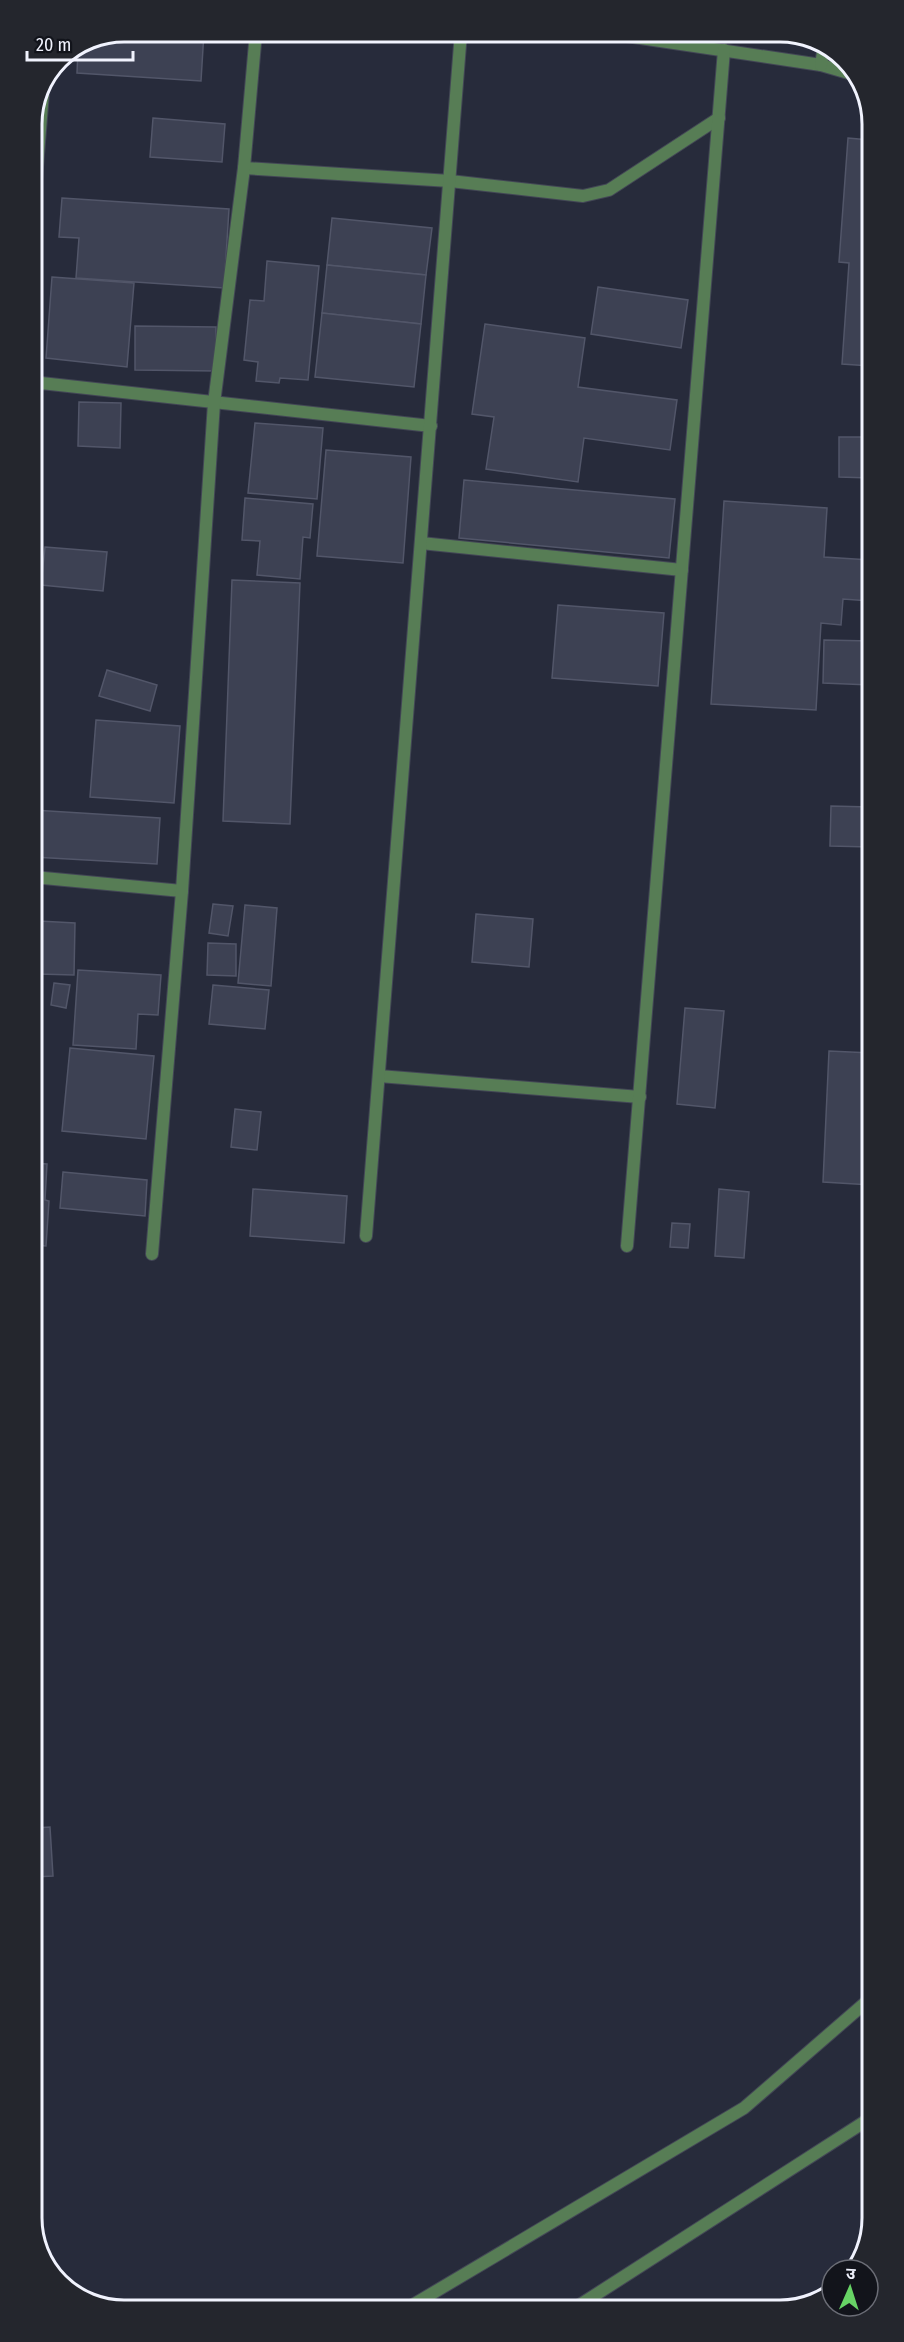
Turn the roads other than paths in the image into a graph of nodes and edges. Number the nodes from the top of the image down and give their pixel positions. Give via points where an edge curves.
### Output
1 (255, 42) edge
2 (460, 42) edge
3 (669, 42) edge
4 (724, 50) junction
5 (823, 54) edge
6 (821, 65) junction
7 (842, 71) edge
8 (719, 118) junction
9 (244, 168) junction
10 (450, 181) junction
11 (42, 383) edge
12 (214, 403) junction
13 (431, 426) junction
14 (421, 543) junction
15 (682, 570) junction
16 (42, 878) edge
17 (182, 891) junction
18 (379, 1076) junction
19 (640, 1097) junction
20 (366, 1236) dead end
21 (627, 1246) dead end
22 (152, 1254) dead end
23 (862, 2006) edge
24 (862, 2124) edge
25 (421, 2300) edge
26 (588, 2300) edge

1 - 9 street
2 - 10 street
3 - 4 street
4 - 6 street
4 - 8 street
5 - 6 street
6 - 7 street
8 - 10 street via 625,181 598,194 565,195
8 - 15 street
9 - 10 street
9 - 12 street
10 - 13 street
11 - 12 street
12 - 13 street
12 - 17 street
13 - 14 street
14 - 15 street
14 - 18 street
15 - 19 street
16 - 17 street
17 - 22 street
18 - 19 street
18 - 20 street
19 - 21 street
23 - 25 street via 744,2108
24 - 26 street

